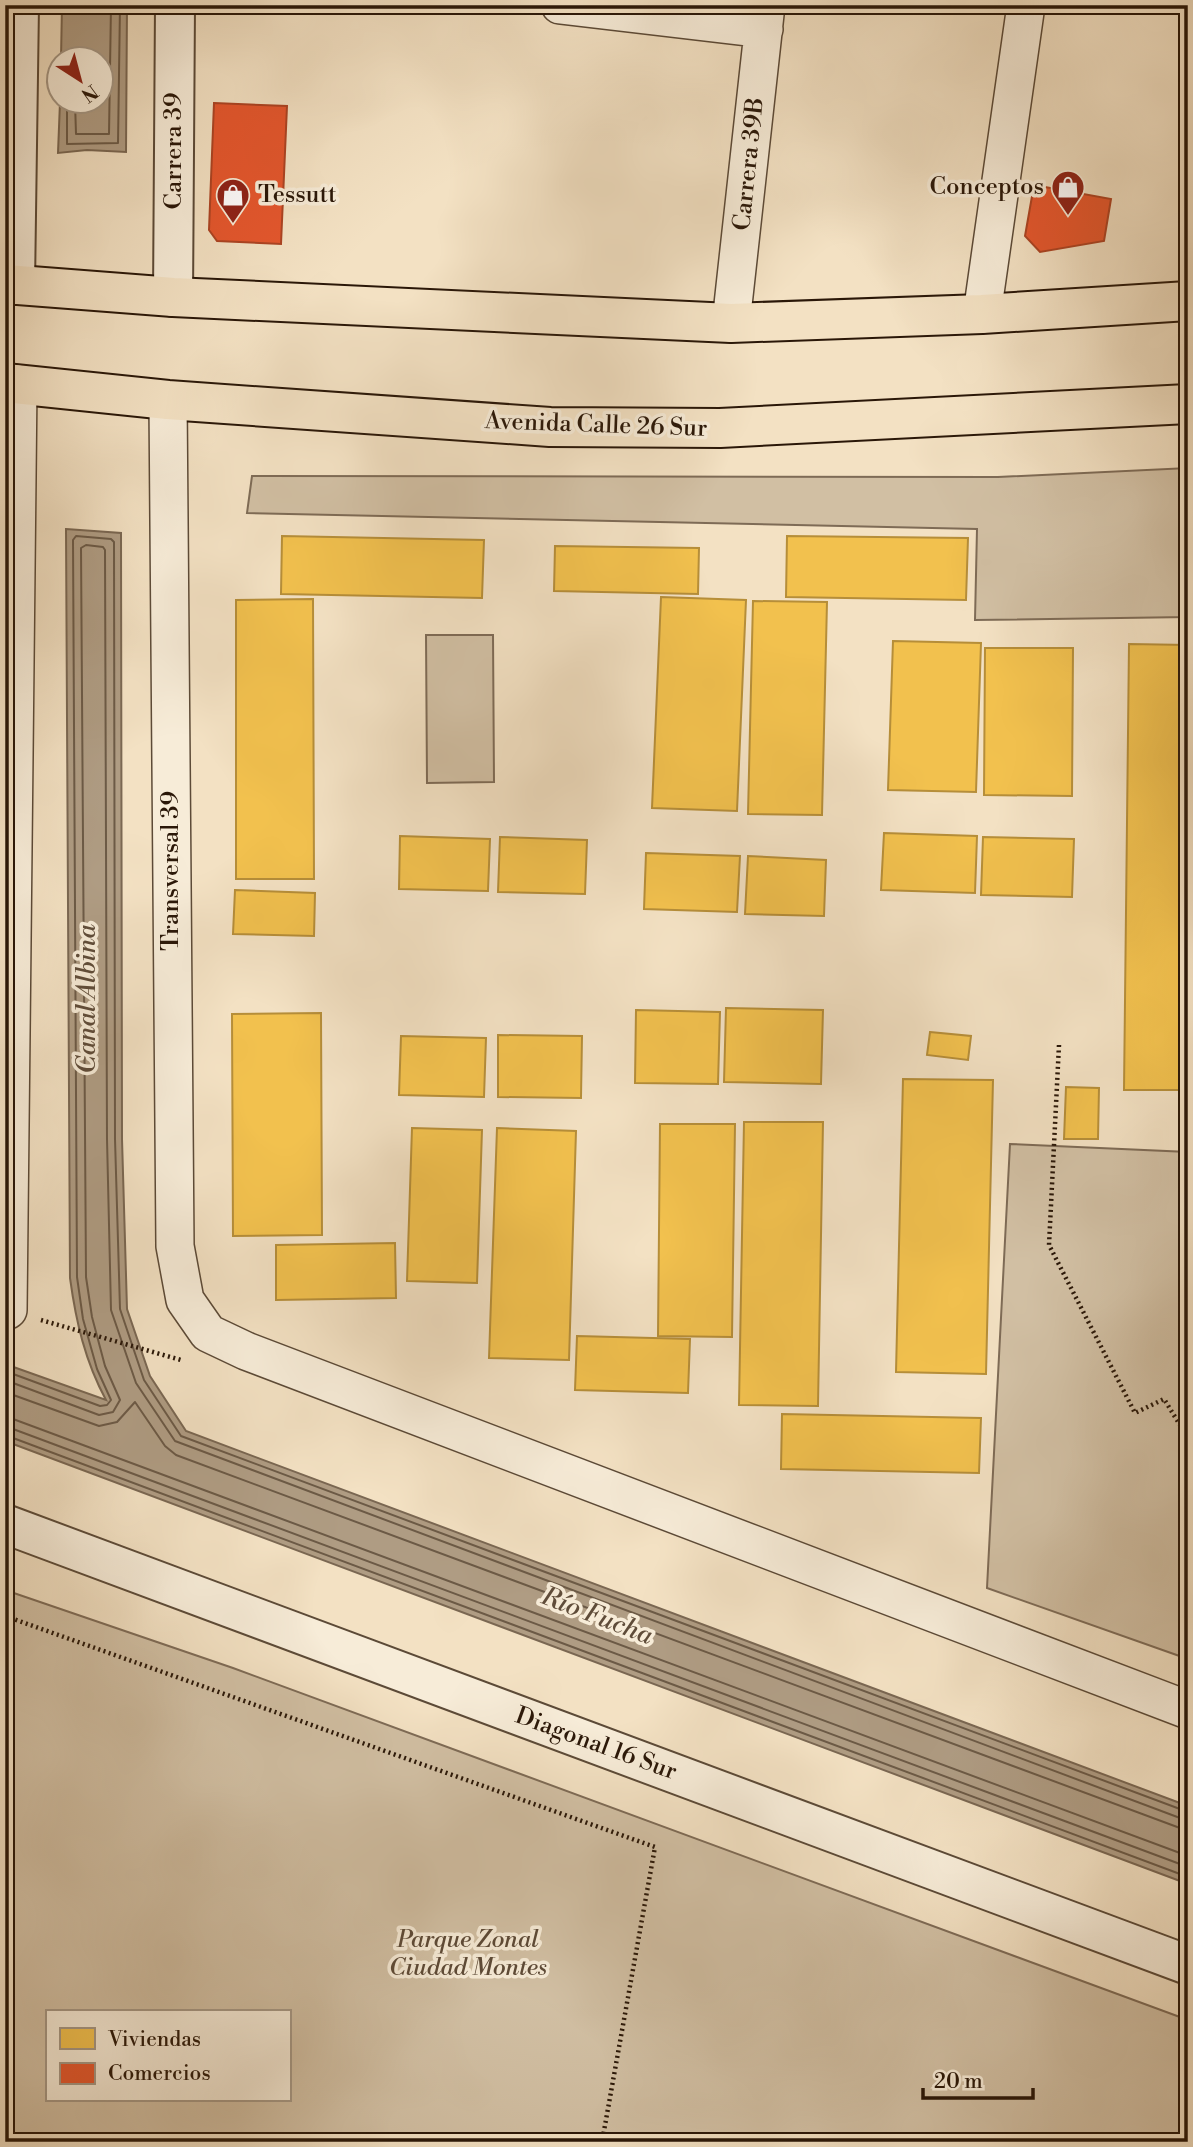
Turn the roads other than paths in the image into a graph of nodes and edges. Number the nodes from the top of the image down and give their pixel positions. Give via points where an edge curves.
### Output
1 (19, 5) edge
2 (175, 5) edge
3 (560, 5) edge
4 (1026, 5) edge
5 (765, 17) edge
6 (10, 284) edge
7 (173, 296) junction
8 (1188, 301) edge
9 (982, 314) junction
10 (731, 323) junction
11 (12, 383) edge
12 (168, 400) junction
13 (1188, 404) edge
14 (10, 691) edge
15 (8, 1052) edge
16 (7, 1310) edge
17 (5, 1524) edge
18 (1188, 1710) edge
19 (1188, 1965) edge

1 - 6 street
2 - 7 street, Carrera 39
3 - 5 street
4 - 9 street
5 - 10 street, Carrera 39B
6 - 7 main road
7 - 10 main road
8 - 9 main road
9 - 10 main road
11 - 12 main road, Avenida Calle 26 Sur
11 - 14 street
12 - 13 main road, Avenida Calle 26 Sur via 550,427 707,428
12 - 18 street, Transversal 39 via 175,1246 185,1300 208,1333
14 - 15 street
15 - 16 street
17 - 19 street, Diagonal 16 Sur

